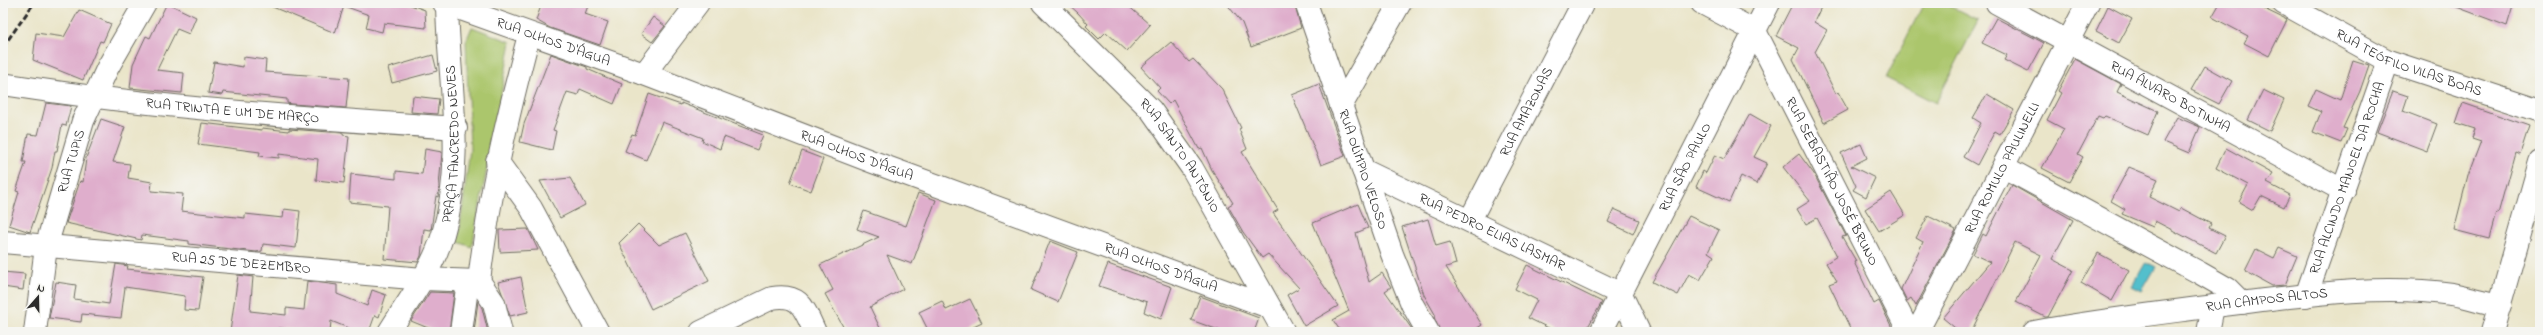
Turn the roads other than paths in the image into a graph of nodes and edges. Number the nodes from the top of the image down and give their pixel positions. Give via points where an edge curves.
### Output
1 (145, 3) edge
2 (446, 3) edge
3 (698, 3) edge
4 (1043, 3) edge
5 (1306, 3) edge
6 (1400, 3) edge
7 (1583, 3) edge
8 (1702, 3) edge
9 (1769, 3) edge
10 (1997, 3) edge
11 (2088, 3) edge
12 (2283, 3) edge
13 (492, 11) edge
14 (1755, 31) junction
15 (530, 35) junction
16 (2069, 42) junction
17 (2388, 61) junction
18 (644, 74) junction
19 (9, 85) dead end
20 (92, 98) junction
21 (1341, 106) junction
22 (2540, 111) edge
23 (456, 128) junction
24 (497, 161) junction
25 (2540, 162) edge
26 (2004, 167) junction
27 (1363, 170) junction
28 (2344, 191) junction
29 (1470, 220) junction
30 (3, 242) edge
31 (46, 247) junction
32 (423, 279) junction
33 (474, 281) junction
34 (1621, 294) junction
35 (2306, 296) junction
36 (2242, 303) junction
37 (2500, 306) junction
38 (1269, 307) junction
39 (2213, 307) junction
40 (2096, 326) edge
41 (35, 332) edge
42 (389, 332) edge
43 (461, 332) edge
44 (501, 332) edge
45 (598, 332) edge
46 (701, 332) edge
47 (815, 332) edge
48 (1284, 332) edge
49 (1428, 332) edge
50 (1601, 332) edge
51 (1639, 332) edge
52 (1908, 332) edge
53 (1917, 332) edge
54 (2034, 332) edge
55 (2208, 332) edge
56 (2492, 332) edge

1 - 20 street, RUA TUPIS
2 - 13 street, RUA OLHOS D'ÁGUA
2 - 23 street, PRAÇA TANCREDO NEVES
3 - 18 street
4 - 38 street, RUA SANTO ANTÔNIO via 1151,110 1192,168
5 - 21 street, RUA OLÍMPIO VELOSO
6 - 21 street
7 - 29 street, RUA AMAZONAS
8 - 14 street
9 - 14 street, RUA SÃO PAULO
10 - 16 street, RUA ÁLVARO BOTINHA
11 - 16 street, RUA ROMULO PAULINELLI
12 - 17 street, RUA TEÓFILO VILAS BOAS
13 - 15 street, RUA OLHOS D'ÁGUA
14 - 34 street, RUA SÃO PAULO
14 - 52 street, RUA SEBASTIÃO JOSÉ BRUNO
15 - 18 street, RUA OLHOS D'ÁGUA
15 - 24 street
16 - 26 street, RUA ROMULO PAULINELLI
16 - 28 street, RUA ÁLVARO BOTINHA
17 - 22 street, RUA TEÓFILO VILAS BOAS
17 - 28 street, RUA ALCINDO MANOEL DA ROCHA
18 - 38 street, RUA OLHOS D'ÁGUA via 881,165
19 - 20 street, RUA TRINTA E UM DE MARÇO
20 - 23 street, RUA TRINTA E UM DE MARÇO via 321,119
20 - 31 street, RUA TUPIS
21 - 27 street, RUA OLÍMPIO VELOSO
23 - 32 street, PRAÇA TANCREDO NEVES via 450,204 445,227
24 - 33 street
24 - 45 street via 531,208
25 - 37 street
26 - 36 street via 2200,273 2228,289
26 - 53 street, RUA ROMULO PAULINELLI
27 - 29 street, RUA PEDRO ELIAS LASMAR
27 - 49 street, RUA OLÍMPIO VELOSO via 1412,304
28 - 35 street, RUA ALCINDO MANOEL DA ROCHA
29 - 34 street, RUA PEDRO ELIAS LASMAR
30 - 31 street, RUA 25 DE DEZEMBRO
31 - 32 street, RUA 25 DE DEZEMBRO
31 - 41 street, RUA TUPIS
32 - 33 street, RUA 25 DE DEZEMBRO
32 - 42 street, PRAÇA TANCREDO NEVES
33 - 43 street
33 - 44 street via 494,303
34 - 50 street, RUA SÃO PAULO
34 - 51 street
35 - 36 street, RUA CAMPOS ALTOS
35 - 37 street, RUA CAMPOS ALTOS via 2362,291 2417,291 2453,294
36 - 39 street, RUA CAMPOS ALTOS
37 - 56 street
38 - 48 street, RUA SANTO ANTÔNIO
39 - 40 street, RUA CAMPOS ALTOS
39 - 55 street
40 - 54 street, RUA CAMPOS ALTOS
46 - 47 street via 772,298 790,297 802,306

